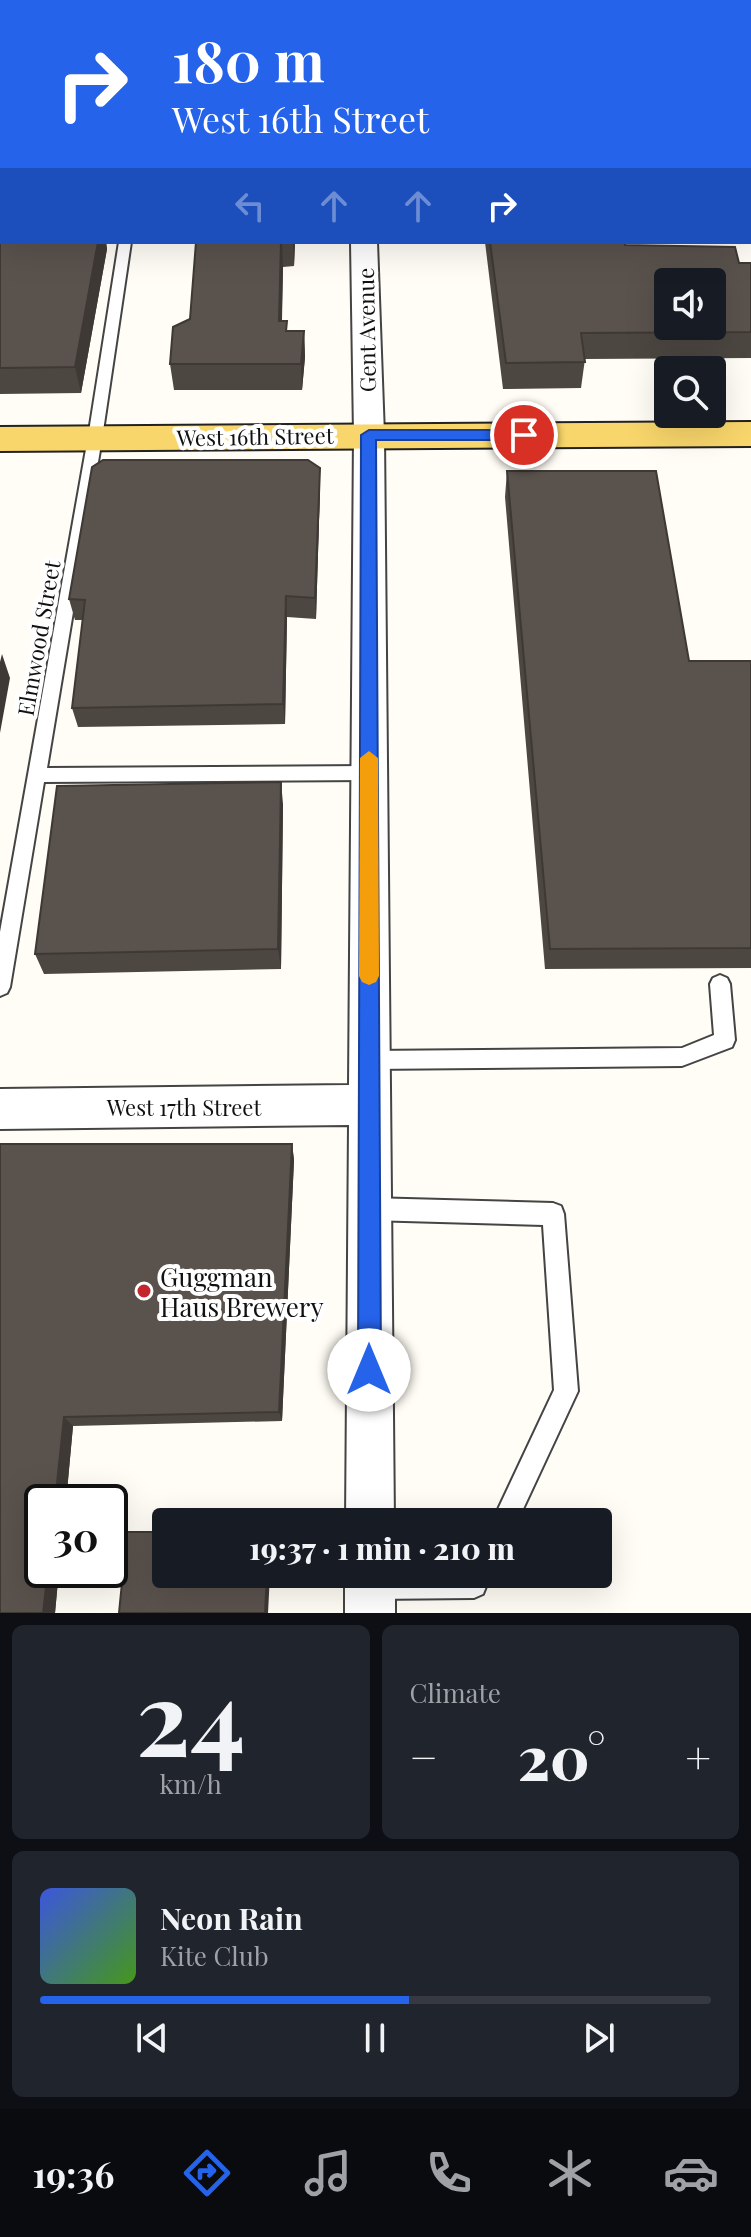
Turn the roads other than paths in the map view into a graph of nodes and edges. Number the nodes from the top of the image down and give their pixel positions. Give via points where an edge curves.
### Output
1 (125, 244) edge
2 (364, 244) edge
3 (751, 434) edge
4 (369, 435) junction
5 (95, 438) junction
6 (0, 439) edge
7 (369, 773) junction
8 (37, 775) junction
9 (720, 984) dead end
10 (0, 987) edge
11 (369, 1060) junction
12 (369, 1105) junction
13 (0, 1109) edge
14 (369, 1209) junction
15 (370, 1508) edge
16 (511, 1508) edge
17 (422, 1588) edge
18 (370, 1591) edge

1 - 5 lane, Elmwood Street
2 - 4 street, Gent Avenue
3 - 4 main road, West 16th Street
4 - 5 main road, West 16th Street
4 - 7 street, Gent Avenue
5 - 6 main road, West 16th Street
5 - 8 lane, Elmwood Street
7 - 8 lane
7 - 11 street, Gent Avenue
8 - 10 lane, Elmwood Street
9 - 11 lane via 725,1040 682,1057
11 - 12 street, Gent Avenue
12 - 13 street, West 17th Street
12 - 14 street, Gent Avenue
14 - 15 street, Gent Avenue
14 - 16 lane via 553,1214 566,1391
17 - 18 lane

